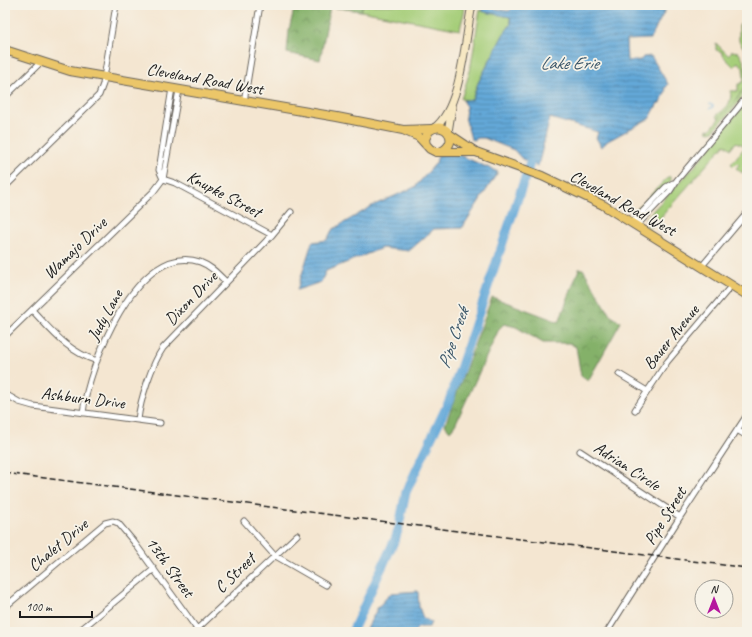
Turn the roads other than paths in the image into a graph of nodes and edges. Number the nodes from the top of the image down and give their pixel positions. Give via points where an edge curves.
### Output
1 (116, 5) edge
2 (260, 5) edge
3 (472, 5) edge
4 (5, 50) edge
5 (41, 62) junction
6 (104, 77) junction
7 (176, 89) junction
8 (747, 96) edge
9 (5, 97) edge
10 (244, 102) junction
11 (452, 102) junction
12 (433, 128) junction
13 (403, 130) junction
14 (448, 133) junction
15 (426, 144) junction
16 (442, 151) junction
17 (476, 152) junction
18 (163, 179) junction
19 (5, 187) edge
20 (291, 212) dead end
21 (747, 213) edge
22 (634, 224) junction
23 (272, 235) junction
24 (702, 266) junction
25 (226, 282) junction
26 (732, 285) junction
27 (747, 295) edge
28 (32, 310) junction
29 (5, 336) edge
30 (97, 361) junction
31 (619, 374) dead end
32 (647, 391) junction
33 (5, 394) edge
34 (635, 410) dead end
35 (83, 413) junction
36 (747, 416) edge
37 (138, 420) junction
38 (160, 423) dead end
39 (737, 430) junction
40 (747, 436) edge
41 (580, 451) dead end
42 (680, 517) junction
43 (112, 521) joint
44 (244, 521) dead end
45 (297, 535) dead end
46 (274, 555) junction
47 (154, 569) junction
48 (326, 585) dead end
49 (5, 607) edge
50 (196, 630) edge
51 (78, 632) edge
52 (205, 632) edge
53 (607, 632) edge

1 - 6 street
2 - 10 street
3 - 11 main road
4 - 5 main road, Cleveland Road West
5 - 6 main road, Cleveland Road West via 70,71
5 - 9 street
6 - 7 main road, Cleveland Road West
6 - 19 street via 97,98
7 - 10 main road, Cleveland Road West
7 - 18 street
8 - 22 street via 670,191
10 - 13 main road, Cleveland Road West
11 - 12 main road via 443,119
11 - 14 main road
12 - 13 main road, Cleveland Road West
12 - 14 main road via 443,128
12 - 15 main road via 426,136
13 - 15 main road, Cleveland Road West
14 - 16 main road via 448,146
14 - 17 main road, Cleveland Road West
15 - 16 main road via 433,151
16 - 17 main road, Cleveland Road West
17 - 22 main road, Cleveland Road West via 542,176 602,205
18 - 23 street, Knupke Street
18 - 28 street, Wamajo Drive via 154,191
20 - 23 street, Dixon Drive
21 - 24 street
22 - 24 main road, Cleveland Road West
23 - 25 street, Dixon Drive
24 - 26 main road, Cleveland Road West
25 - 30 street, Judy Lane via 212,268 197,261 175,261 162,265 144,281 123,306
25 - 37 street, Dixon Drive via 162,350 142,398
26 - 27 main road, Cleveland Road West
26 - 32 street, Bauer Avenue via 667,362
28 - 29 street, Wamajo Drive
28 - 30 street via 70,348
30 - 35 street, Judy Lane via 88,383
31 - 32 street
32 - 34 street, Bauer Avenue
33 - 35 street, Ashburn Drive via 33,406
35 - 37 street, Ashburn Drive
36 - 39 street, Pipe Street
37 - 38 street, Ashburn Drive
39 - 40 street
39 - 42 street, Pipe Street
41 - 42 street, Adrian Circle
42 - 53 street, Pipe Street
43 - 47 street, 13th Street via 120,525
43 - 49 street, Chalet Drive via 106,522
44 - 46 street
45 - 46 street, C Street
46 - 48 street
46 - 50 street, C Street
47 - 50 street, 13th Street
47 - 51 street
50 - 52 street

